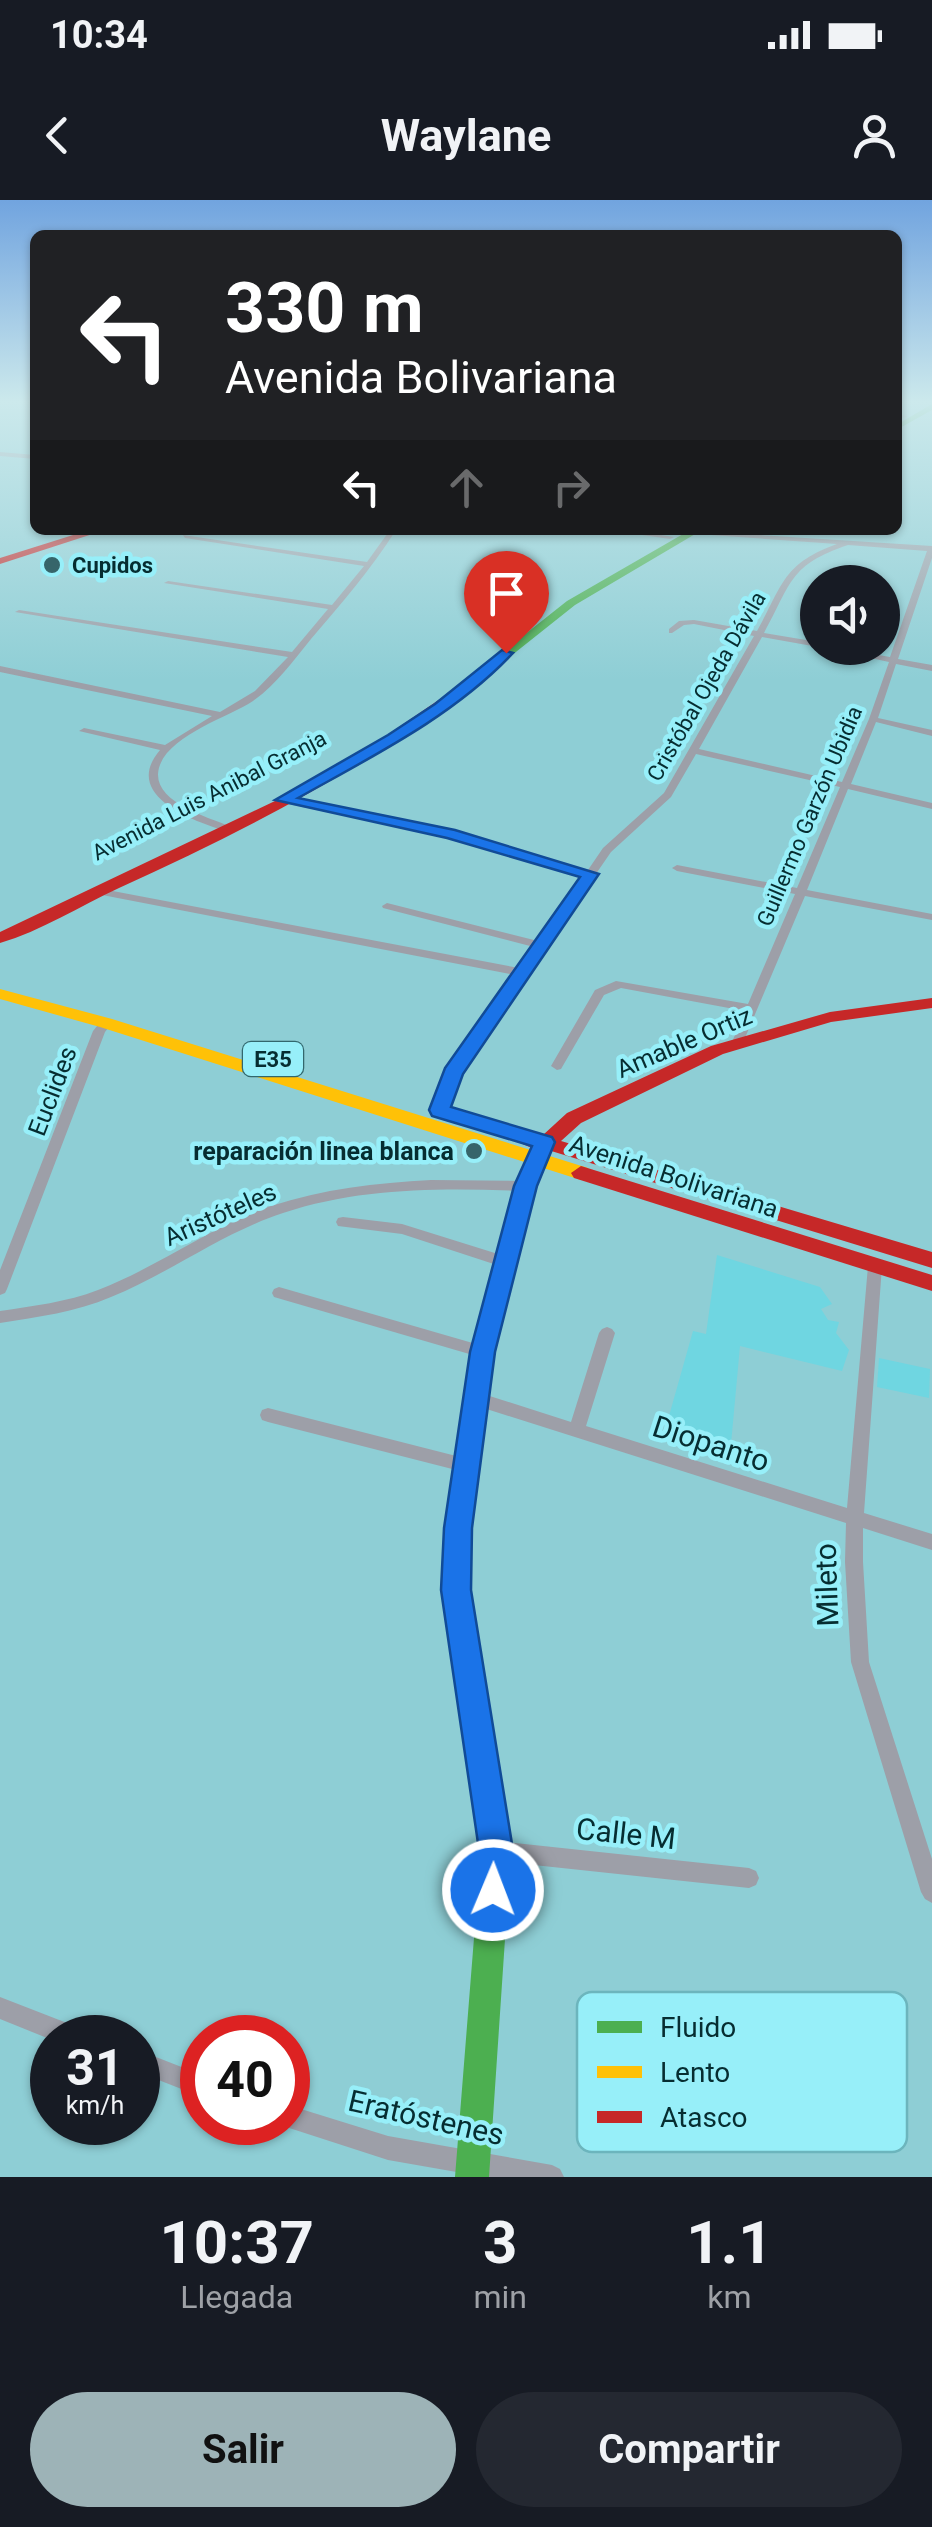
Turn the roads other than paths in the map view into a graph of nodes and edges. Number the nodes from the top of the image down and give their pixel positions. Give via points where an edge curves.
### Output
1 (68, 535) edge
2 (84, 535) edge
3 (391, 535) edge
4 (681, 535) edge
5 (681, 535) edge
6 (730, 535) edge
7 (782, 535) edge
8 (185, 536) dead end
9 (847, 543) junction
10 (932, 548) edge
11 (1, 560) edge
12 (370, 565) junction
13 (168, 583) dead end
14 (914, 601) junction
15 (932, 604) edge
16 (334, 608) junction
17 (19, 612) dead end
18 (672, 631) dead end
19 (760, 634) junction
20 (900, 639) edge
21 (800, 642) edge
22 (294, 655) junction
23 (900, 660) edge
24 (891, 665) edge
25 (932, 668) edge
26 (0, 669) edge
27 (221, 716) junction
28 (873, 718) junction
29 (84, 731) dead end
30 (932, 734) edge
31 (166, 748) junction
32 (692, 750) junction
33 (843, 782) junction
34 (283, 800) junction
35 (932, 806) edge
36 (218, 825) junction
37 (677, 868) dead end
38 (591, 874) junction
39 (97, 890) junction
40 (798, 891) junction
41 (387, 906) dead end
42 (932, 917) edge
43 (0, 928) edge
44 (0, 938) edge
45 (539, 945) junction
46 (520, 972) junction
47 (0, 980) edge
48 (0, 994) edge
49 (932, 1003) edge
50 (751, 1008) junction
51 (106, 1023) junction
52 (738, 1042) junction
53 (557, 1066) dead end
54 (439, 1110) junction
55 (541, 1150) junction
56 (525, 1186) junction
57 (343, 1222) dead end
58 (932, 1260) edge
59 (506, 1262) junction
60 (875, 1266) junction
61 (932, 1283) edge
62 (0, 1289) edge
63 (279, 1293) dead end
64 (0, 1317) edge
65 (607, 1333) dead end
66 (482, 1352) junction
67 (474, 1398) junction
68 (268, 1415) dead end
69 (577, 1430) junction
70 (464, 1466) junction
71 (856, 1519) junction
72 (932, 1542) edge
73 (496, 1850) junction
74 (749, 1878) dead end
75 (932, 1892) edge
76 (0, 2008) edge
77 (30, 2020) edge
78 (310, 2124) edge
79 (473, 2171) edge
80 (552, 2177) edge

1 - 11 main road
2 - 11 main road
3 - 12 street
4 - 34 main road, Avenida Luis Anibal Granja via 552,616 394,738
5 - 36 main road, Avenida Luis Anibal Granja via 542,614 328,766
6 - 9 street
7 - 10 street
8 - 12 street
9 - 10 street
9 - 19 street, Cristóbal Ojeda Dávila via 797,564
10 - 14 street, Guillermo Garzón Ubidia
12 - 16 street
13 - 16 street
14 - 15 street
14 - 20 street, Guillermo Garzón Ubidia
16 - 22 street
17 - 22 street
18 - 19 street via 694,622
19 - 21 street
19 - 32 street, Cristóbal Ojeda Dávila
22 - 27 street via 258,693
23 - 25 street
24 - 28 street, Guillermo Garzón Ubidia
26 - 27 street
27 - 31 street
28 - 30 street
28 - 33 street, Guillermo Garzón Ubidia
29 - 31 street
31 - 36 street via 154,764 154,782 166,799
32 - 33 street
32 - 38 street, Cristóbal Ojeda Dávila via 668,796 606,850
33 - 35 street
33 - 40 street, Guillermo Garzón Ubidia
34 - 36 main road, Avenida Luis Anibal Granja
34 - 38 street via 450,834
36 - 39 main road, Avenida Luis Anibal Granja
36 - 43 main road, Avenida Luis Anibal Granja
37 - 40 street
38 - 45 street, Cristóbal Ojeda Dávila
39 - 44 main road, Avenida Luis Anibal Granja
39 - 46 street
40 - 42 street
40 - 50 street, Guillermo Garzón Ubidia
41 - 45 street
45 - 46 street, Cristóbal Ojeda Dávila
46 - 54 street, Cristóbal Ojeda Dávila via 453,1073
47 - 54 main road, Avenida Bolivariana / E35
48 - 51 main road, Avenida Bolivariana / E35
49 - 52 main road, Amable Ortiz via 830,1017
50 - 52 street, Guillermo Garzón Ubidia
50 - 53 street via 608,987
51 - 55 main road, Avenida Bolivariana / E35
51 - 62 street, Euclides
52 - 55 main road, Amable Ortiz via 574,1118
54 - 55 main road, Avenida Bolivariana / E35
55 - 56 main road
55 - 58 main road, Avenida Bolivariana / E35
55 - 60 main road, Avenida Bolivariana / E35
56 - 59 main road
56 - 64 street, Aristóteles via 432,1183 357,1190 276,1210 103,1294
57 - 59 street via 402,1230
59 - 66 main road
60 - 61 main road, Avenida Bolivariana / E35
60 - 71 street, Mileto
63 - 66 street
65 - 69 street
66 - 67 main road
67 - 69 street, Diopanto
67 - 70 main road
68 - 70 street
69 - 71 street, Diopanto
70 - 73 main road via 456,1590
71 - 72 street, Diopanto
71 - 75 street, Mileto via 860,1662
73 - 74 street, Calle M
73 - 79 main road
76 - 77 street
78 - 79 street, Eratóstenes
79 - 80 street, Eratóstenes

